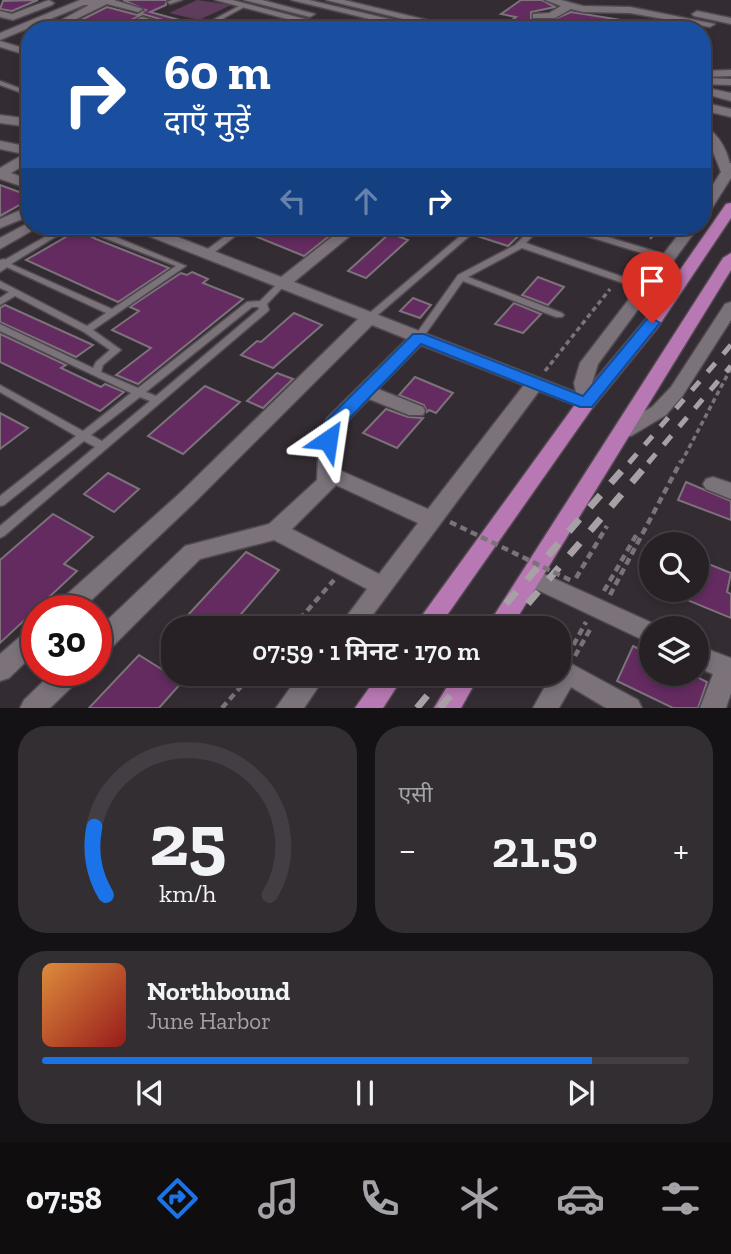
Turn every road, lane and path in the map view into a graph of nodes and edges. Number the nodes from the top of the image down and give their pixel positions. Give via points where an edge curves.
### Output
1 (56, 0) edge
2 (179, 0) edge
3 (220, 0) edge
4 (296, 0) edge
5 (331, 0) edge
6 (550, 0) edge
7 (632, 0) edge
8 (170, 2) edge
9 (101, 3) junction
10 (246, 3) edge
11 (568, 6) junction
12 (138, 9) dead end
13 (0, 14) edge
14 (537, 16) dead end
15 (36, 21) edge
16 (65, 21) edge
17 (213, 21) edge
18 (306, 21) edge
19 (331, 21) edge
20 (390, 21) edge
21 (423, 21) edge
22 (693, 21) edge
23 (731, 21) edge
24 (21, 28) edge
25 (0, 37) edge
26 (21, 40) edge
27 (4, 46) edge
28 (21, 51) edge
29 (731, 73) edge
30 (711, 74) edge
31 (711, 81) edge
32 (731, 82) edge
33 (0, 83) edge
34 (21, 91) edge
35 (711, 92) edge
36 (731, 97) edge
37 (711, 108) edge
38 (731, 113) edge
39 (0, 119) edge
40 (21, 122) edge
41 (711, 140) edge
42 (0, 145) edge
43 (21, 151) edge
44 (21, 159) edge
45 (729, 169) edge
46 (0, 174) edge
47 (21, 182) edge
48 (731, 188) edge
49 (716, 195) junction
50 (711, 201) edge
51 (731, 207) edge
52 (21, 214) edge
53 (0, 225) edge
54 (21, 233) edge
55 (54, 235) edge
56 (105, 235) edge
57 (160, 235) edge
58 (232, 235) edge
59 (344, 235) edge
60 (466, 235) edge
61 (529, 235) edge
62 (593, 235) edge
63 (654, 235) edge
64 (685, 235) edge
65 (0, 244) edge
66 (520, 244) junction
67 (642, 250) junction
68 (208, 253) junction
69 (668, 258) junction
70 (731, 258) edge
71 (2, 266) edge
72 (461, 277) junction
73 (619, 278) junction
74 (283, 283) junction
75 (0, 284) edge
76 (646, 288) junction
77 (15, 292) junction
78 (0, 302) edge
79 (262, 304) junction
80 (731, 307) edge
81 (113, 313) junction
82 (559, 315) dead end
83 (369, 318) junction
84 (0, 327) edge
85 (87, 330) junction
86 (418, 337) junction
87 (731, 368) edge
88 (96, 373) junction
89 (536, 383) junction
90 (0, 388) edge
91 (366, 391) junction
92 (138, 393) junction
93 (158, 401) junction
94 (586, 403) junction
95 (416, 411) dead end
96 (624, 431) junction
97 (84, 436) junction
98 (103, 447) junction
99 (330, 474) junction
100 (0, 502) edge
101 (441, 521) junction
102 (607, 526) dead end
103 (276, 531) junction
104 (0, 533) edge
105 (345, 567) junction
106 (530, 577) junction
107 (382, 586) junction
108 (81, 595) edge
109 (601, 610) junction
110 (302, 616) edge
111 (359, 616) edge
112 (434, 616) edge
113 (506, 616) edge
114 (639, 627) edge
115 (112, 631) edge
116 (21, 651) edge
117 (709, 661) edge
118 (571, 663) edge
119 (0, 670) edge
120 (730, 670) edge
121 (571, 675) edge
122 (56, 686) edge
123 (241, 686) edge
124 (306, 686) edge
125 (384, 686) edge
126 (461, 686) edge
127 (558, 686) edge
128 (615, 705) edge
129 (33, 708) edge
130 (222, 708) edge
131 (289, 708) edge
132 (368, 708) edge
133 (447, 708) edge
134 (546, 708) edge
135 (713, 708) edge

1 - 13 street via 13,17
2 - 8 lane
3 - 10 street
4 - 20 street
5 - 21 street
6 - 11 street
7 - 23 street
9 - 12 street
9 - 15 street via 83,2
9 - 16 street
10 - 17 lane
10 - 18 street
10 - 19 street
11 - 14 street via 551,16
11 - 22 street
24 - 25 street
26 - 27 street
27 - 28 street
29 - 30 street
31 - 32 street
33 - 34 lane
35 - 36 street
37 - 38 street
39 - 40 street
41 - 45 street
42 - 43 street
44 - 46 street
45 - 49 street
46 - 47 street
48 - 49 street
49 - 50 street
51 - 94 main road via 652,323
52 - 53 street
54 - 65 street
55 - 71 lane
56 - 81 lane via 183,266
57 - 68 street
58 - 68 lane
59 - 74 street
60 - 83 lane
61 - 66 lane
62 - 67 lane
63 - 67 path
64 - 69 street
66 - 72 lane
66 - 73 lane
67 - 69 lane
68 - 74 street
69 - 76 street
70 - 96 main road via 659,367
71 - 81 lane
72 - 82 lane
72 - 86 lane
73 - 76 lane
73 - 89 path
74 - 79 lane
74 - 83 street
75 - 77 lane
76 - 94 street via 589,363 583,383
77 - 78 lane
77 - 85 lane
79 - 92 lane via 250,304
79 - 93 lane via 264,310
80 - 96 street via 677,391 659,411
81 - 85 lane
83 - 86 street
83 - 108 street
84 - 88 lane
85 - 88 lane via 116,350 99,364
86 - 89 street
86 - 91 street
87 - 109 path
88 - 92 lane
89 - 94 street
89 - 101 street
90 - 97 lane
91 - 95 street
91 - 99 street via 328,431
92 - 93 lane
92 - 97 lane
93 - 98 lane
94 - 112 main road
96 - 106 main road
97 - 98 lane
97 - 100 lane
98 - 104 lane
99 - 101 street
99 - 103 street via 326,484
101 - 102 path, bridge via 575,582
101 - 107 street
103 - 105 street
103 - 115 street via 193,552
105 - 107 street
105 - 110 path
106 - 109 street
106 - 113 main road
107 - 111 street
109 - 114 street
109 - 118 path
116 - 119 street
117 - 120 street
120 - 135 street
121 - 128 street
122 - 129 street
123 - 130 path
124 - 131 street
125 - 132 main road
126 - 133 main road
127 - 134 street

